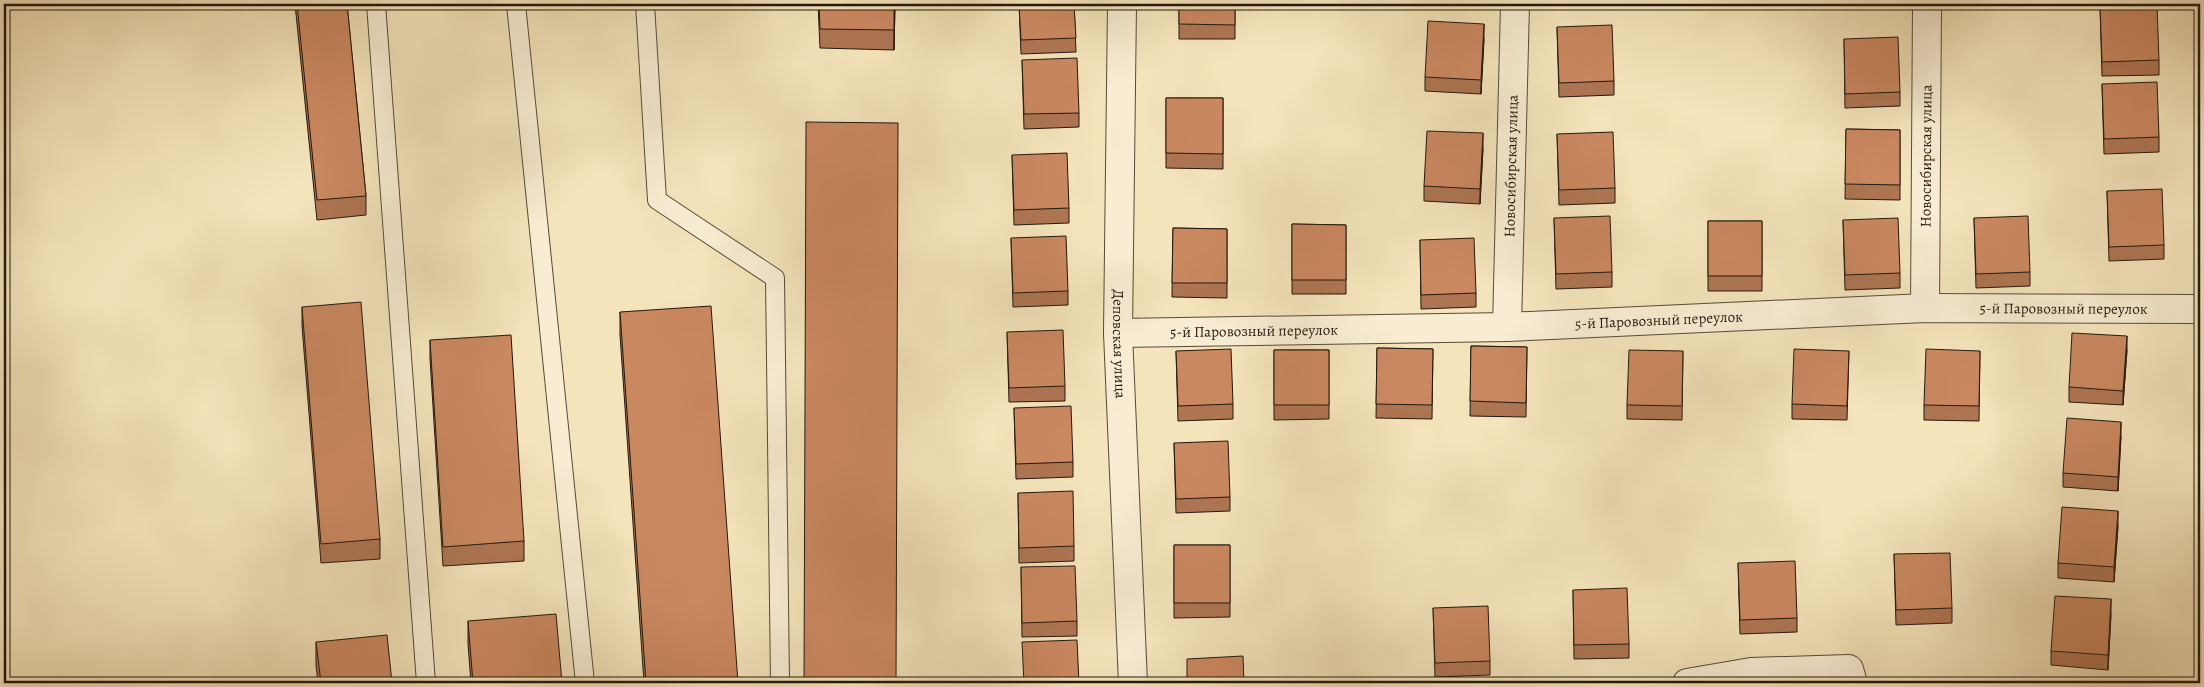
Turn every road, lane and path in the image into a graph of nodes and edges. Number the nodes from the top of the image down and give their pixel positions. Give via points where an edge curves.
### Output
1 (376, 4) edge
2 (516, 4) edge
3 (645, 4) edge
4 (1122, 4) edge
5 (1515, 4) edge
6 (1927, 4) edge
7 (1925, 308) junction
8 (2200, 309) edge
9 (1507, 327) junction
10 (1118, 333) junction
11 (426, 683) edge
12 (585, 683) edge
13 (780, 683) edge
14 (1133, 683) edge
15 (1687, 683) edge
16 (1853, 683) edge

1 - 11 lane
2 - 12 lane
3 - 13 lane via 657,200 775,278
4 - 10 street, Деповская улица
5 - 9 street, Новосибирская улица
6 - 7 street, Новосибирская улица
7 - 8 street, 5-й Паровозный переулок
7 - 9 street, 5-й Паровозный переулок
9 - 10 street, 5-й Паровозный переулок
10 - 14 street, Деповская улица
15 - 16 street via 1751,672 1849,669

